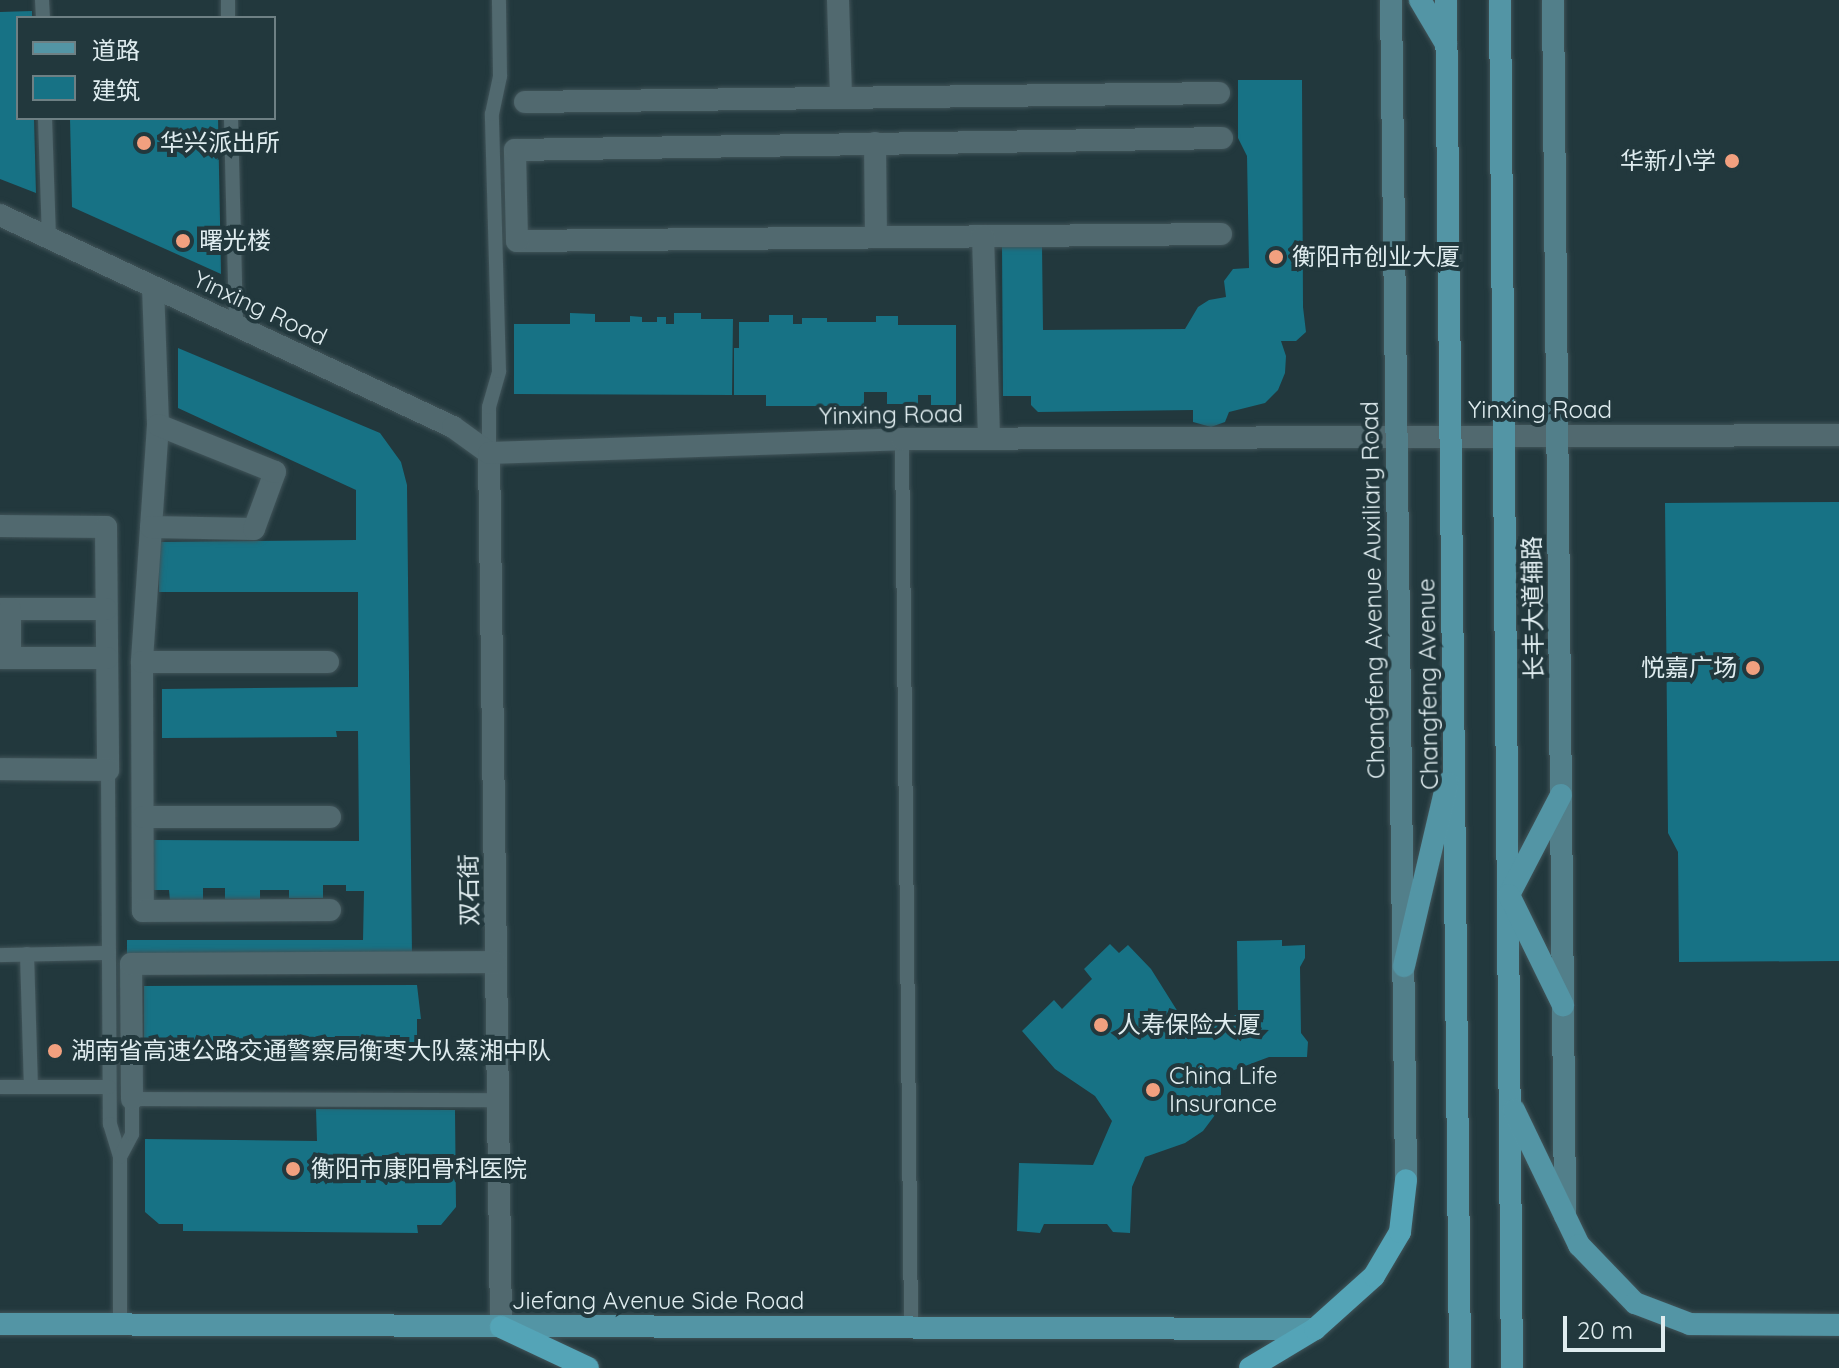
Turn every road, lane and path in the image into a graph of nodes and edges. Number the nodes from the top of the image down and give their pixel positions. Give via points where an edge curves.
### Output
1 (499, 0) edge
2 (838, 0) edge
3 (1391, 0) edge
4 (1420, 0) edge
5 (1446, 0) edge
6 (1500, 0) edge
7 (1553, 0) edge
8 (1447, 45) junction
9 (1219, 93) dead end
10 (841, 98) junction
11 (525, 102) dead end
12 (45, 120) edge
13 (231, 120) edge
14 (1222, 138) dead end
15 (875, 143) junction
16 (0, 215) edge
17 (1221, 234) dead end
18 (983, 236) junction
19 (876, 237) junction
20 (49, 238) junction
21 (153, 287) junction
22 (236, 326) junction
23 (158, 425) junction
24 (1505, 435) junction
25 (1557, 435) junction
26 (1839, 435) edge
27 (1397, 436) junction
28 (1451, 436) junction
29 (902, 439) junction
30 (989, 439) junction
31 (489, 453) junction
32 (0, 526) edge
33 (151, 527) junction
34 (5, 609) edge
35 (106, 609) junction
36 (5, 658) edge
37 (107, 658) junction
38 (142, 662) junction
39 (328, 662) dead end
40 (1455, 750) junction
41 (0, 769) edge
42 (108, 770) junction
43 (1561, 795) junction
44 (143, 817) junction
45 (330, 817) dead end
46 (1509, 895) junction
47 (330, 910) dead end
48 (109, 953) junction
49 (27, 954) junction
50 (0, 955) edge
51 (495, 962) junction
52 (1404, 966) junction
53 (1563, 1005) junction
54 (0, 1087) edge
55 (31, 1087) junction
56 (109, 1087) junction
57 (132, 1099) junction
58 (498, 1100) junction
59 (1510, 1102) junction
60 (120, 1157) junction
61 (1406, 1180) joint
62 (1565, 1216) junction
63 (0, 1324) edge
64 (120, 1325) junction
65 (1839, 1325) edge
66 (501, 1327) junction
67 (911, 1328) junction
68 (1315, 1329) junction
69 (588, 1368) edge
70 (1250, 1368) edge
71 (1460, 1368) edge
72 (1512, 1368) edge

1 - 31 lane via 500,76 492,114 499,371 489,407
2 - 10 street
3 - 27 main road, Changfeng Avenue Auxiliary Road
4 - 8 main road
5 - 8 main road, Changfeng Avenue
6 - 24 main road
7 - 25 main road, 长丰大道辅路
8 - 28 main road, Changfeng Avenue
9 - 10 street
10 - 11 street
12 - 20 lane
13 - 22 lane
14 - 15 street
15 - 19 street
15 - 19 street via 515,150 517,241
16 - 20 street, Yinxing Road
17 - 18 street
18 - 19 street
18 - 30 street
20 - 21 street, Yinxing Road
21 - 22 street, Yinxing Road
21 - 23 street
22 - 31 street, Yinxing Road via 453,427
23 - 33 street
23 - 33 street via 275,472 254,529
24 - 25 street, Yinxing Road
24 - 28 street, Yinxing Road
24 - 46 main road
25 - 26 street, Yinxing Road
25 - 43 main road, 长丰大道辅路
27 - 28 street, Yinxing Road
27 - 30 street, Yinxing Road
27 - 52 main road, Changfeng Avenue Auxiliary Road
28 - 40 main road, Changfeng Avenue
29 - 30 street, Yinxing Road
29 - 31 street, Yinxing Road
29 - 67 lane
31 - 51 street, 双石街
32 - 35 street via 106,527
33 - 38 street
34 - 35 street
34 - 36 street
35 - 37 street
36 - 37 street
37 - 42 street
38 - 39 street
38 - 44 street
40 - 52 main road
40 - 71 main road, Changfeng Avenue
41 - 42 street
42 - 48 lane
43 - 46 main road
43 - 53 main road, 长丰大道辅路
44 - 45 street
44 - 47 street via 143,911
46 - 53 main road
46 - 59 main road
48 - 49 lane
48 - 56 lane
49 - 50 lane
49 - 55 lane
51 - 57 street via 131,964
51 - 58 street, 双石街
52 - 61 main road, Changfeng Avenue Auxiliary Road
53 - 62 main road, 长丰大道辅路
54 - 55 lane
55 - 56 lane
56 - 60 lane via 110,1124
57 - 58 lane
57 - 60 lane via 132,1134
58 - 66 street, 双石街
59 - 62 main road
59 - 72 main road
60 - 64 lane
61 - 68 highway via 1400,1232 1374,1276
62 - 65 main road via 1579,1245 1635,1303 1690,1324
63 - 64 main road, Jiefang Avenue Side Road
64 - 66 main road, Jiefang Avenue Side Road
66 - 67 main road, Jiefang Avenue Side Road
66 - 69 highway
67 - 68 main road, Jiefang Avenue Side Road
68 - 70 highway

